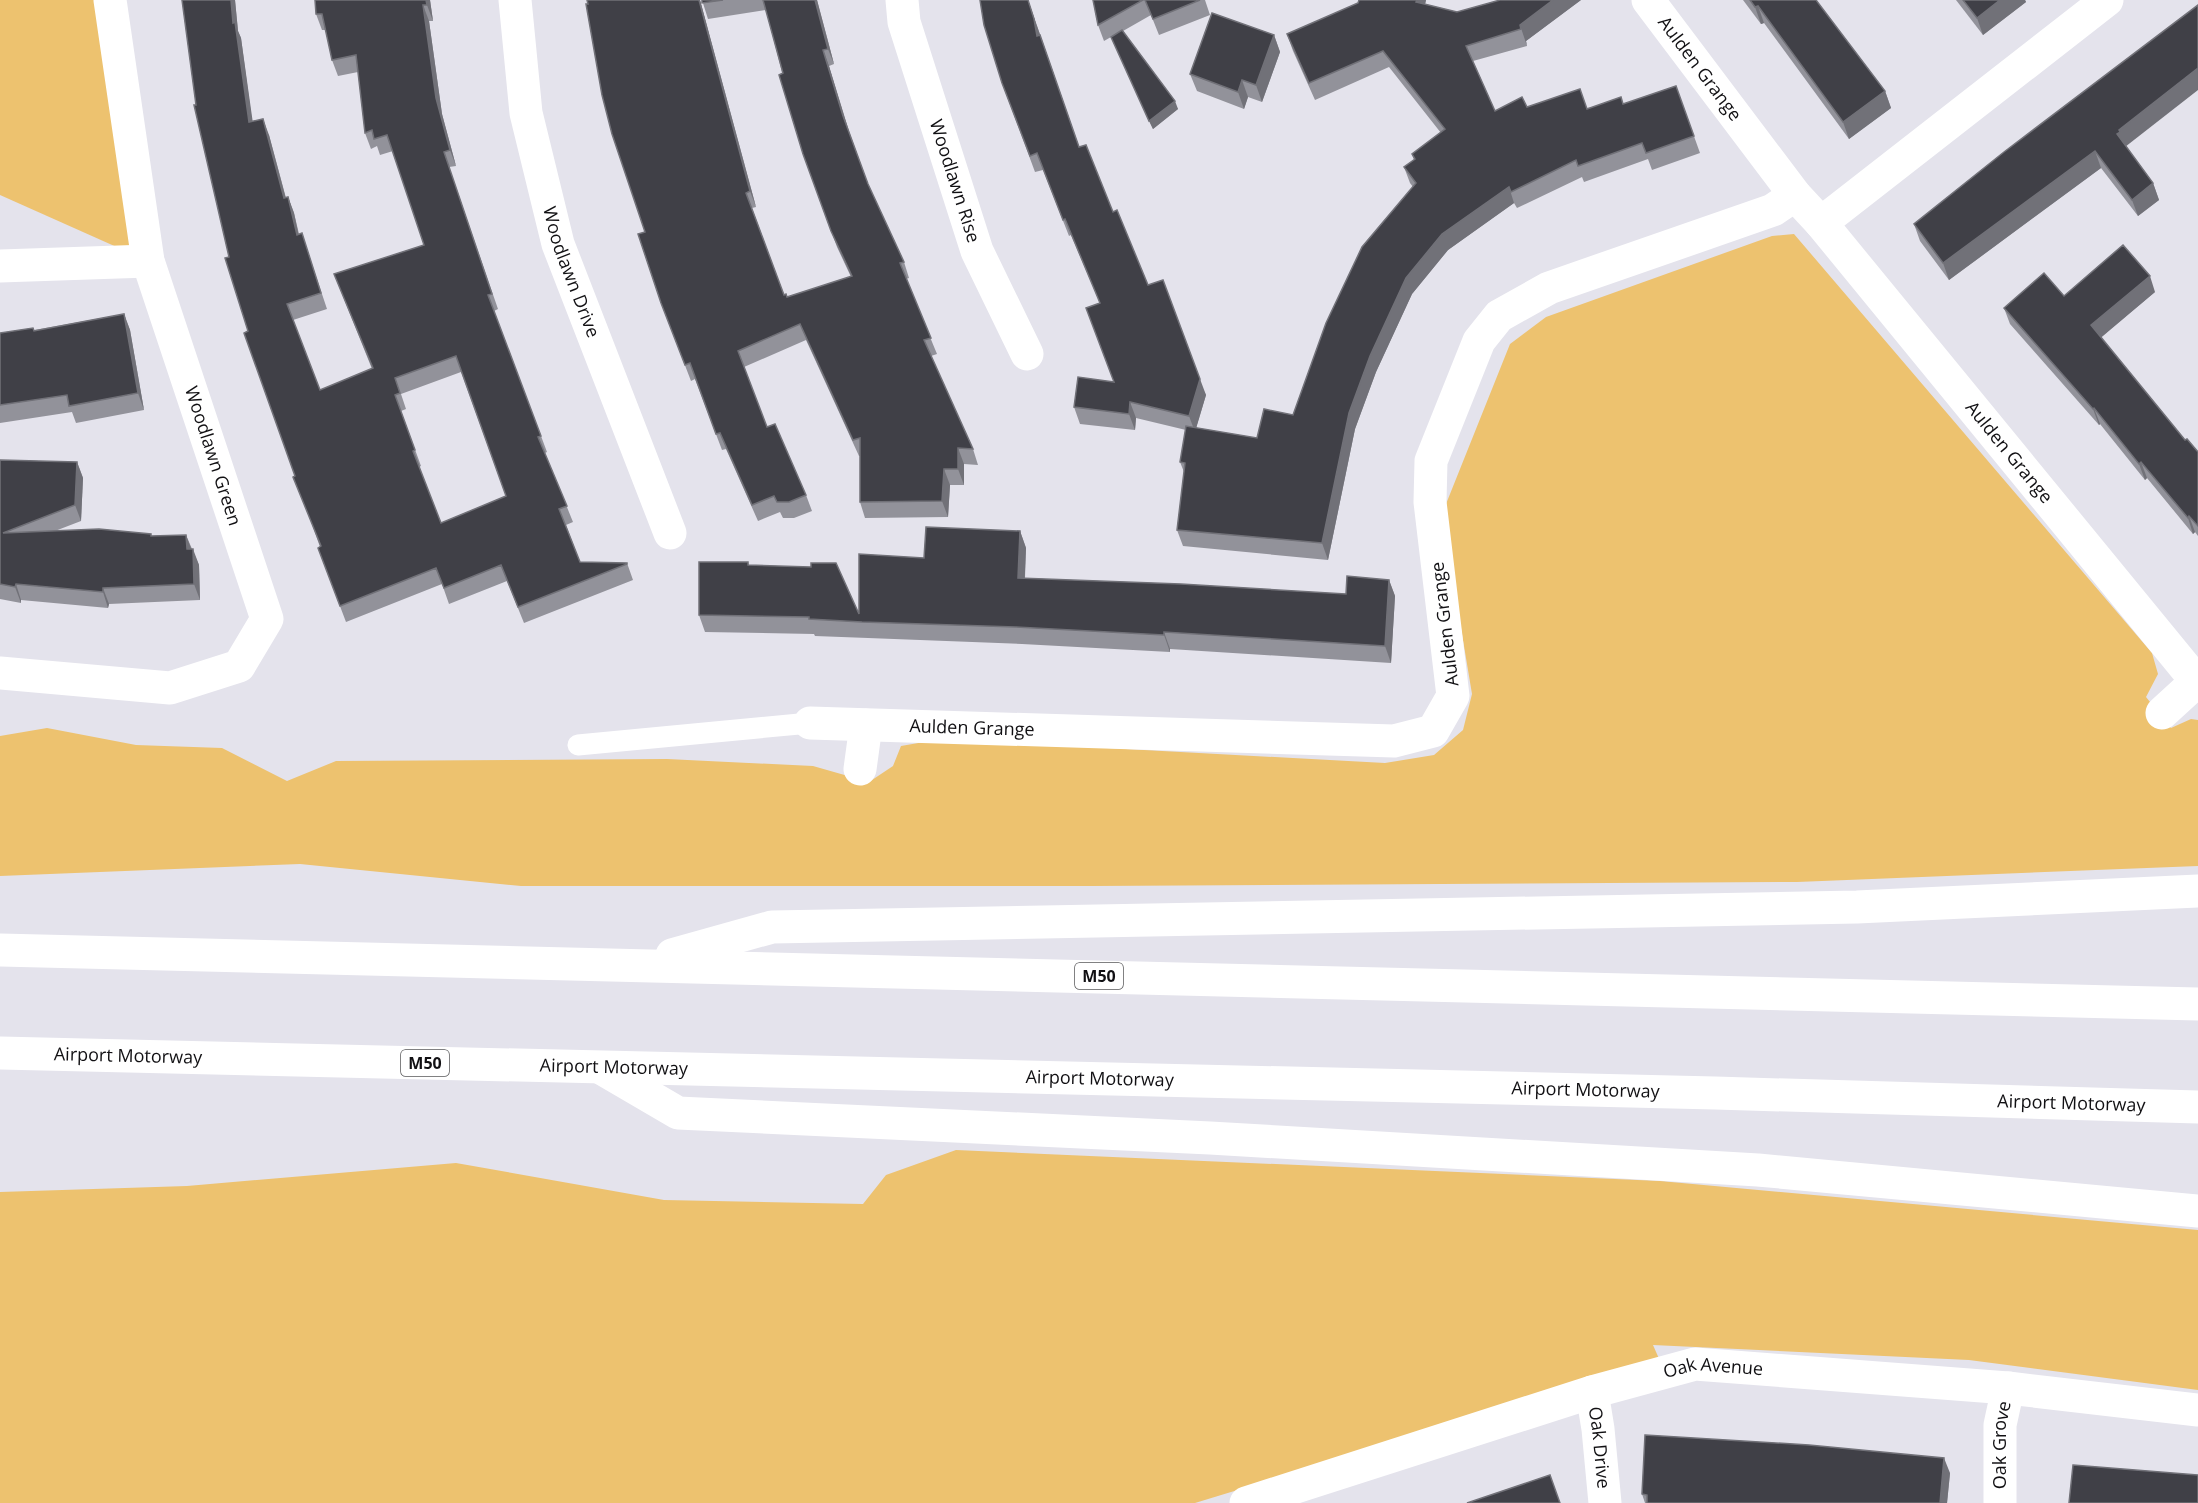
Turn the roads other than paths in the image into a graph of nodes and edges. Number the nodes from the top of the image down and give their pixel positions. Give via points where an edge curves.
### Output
1 (110, 0) edge
2 (515, 0) edge
3 (902, 0) edge
4 (1648, 0) edge
5 (2107, 0) edge
6 (1795, 195) junction
7 (1821, 223) junction
8 (148, 261) junction
9 (0, 266) edge
10 (1027, 354) dead end
11 (670, 533) dead end
12 (0, 673) edge
13 (2197, 682) edge
14 (2162, 713) dead end
15 (810, 723) joint
16 (866, 725) junction
17 (578, 745) dead end
18 (860, 769) dead end
19 (2198, 891) edge
20 (0, 950) edge
21 (639, 965) junction
22 (2198, 1004) edge
23 (0, 1053) edge
24 (599, 1067) junction
25 (2198, 1107) edge
26 (2198, 1211) edge
27 (2008, 1388) junction
28 (1592, 1392) junction
29 (2198, 1410) edge
30 (1246, 1503) edge
31 (1605, 1503) edge
32 (2000, 1503) edge

1 - 8 main road, Woodlawn Green
2 - 11 main road, Woodlawn Drive via 526,113 558,244
3 - 10 main road, Woodlawn Rise via 904,22 977,251
4 - 6 main road, Aulden Grange
5 - 7 main road
6 - 7 main road, Aulden Grange
6 - 16 main road, Aulden Grange via 1773,210 1549,288 1499,316 1479,341 1431,461 1430,502 1453,696 1433,731 1394,741
7 - 13 main road, Aulden Grange
8 - 9 main road
8 - 12 main road, Woodlawn Green via 267,619 239,666 170,688
13 - 14 main road, Aulden Grange
15 - 16 main road, Aulden Grange
15 - 17 lane
16 - 18 main road
19 - 21 main road via 1857,907 772,927
20 - 21 main road, M50
21 - 22 main road, M50
23 - 24 main road, Airport Motorway / M50
24 - 25 main road, Airport Motorway / M50
24 - 26 main road via 678,1113 1210,1138 1758,1170
27 - 28 main road, Oak Avenue via 1695,1364
27 - 29 main road, Oak Avenue
27 - 32 main road, Oak Grove via 2000,1425
28 - 30 main road, Oak Avenue
28 - 31 main road, Oak Drive

